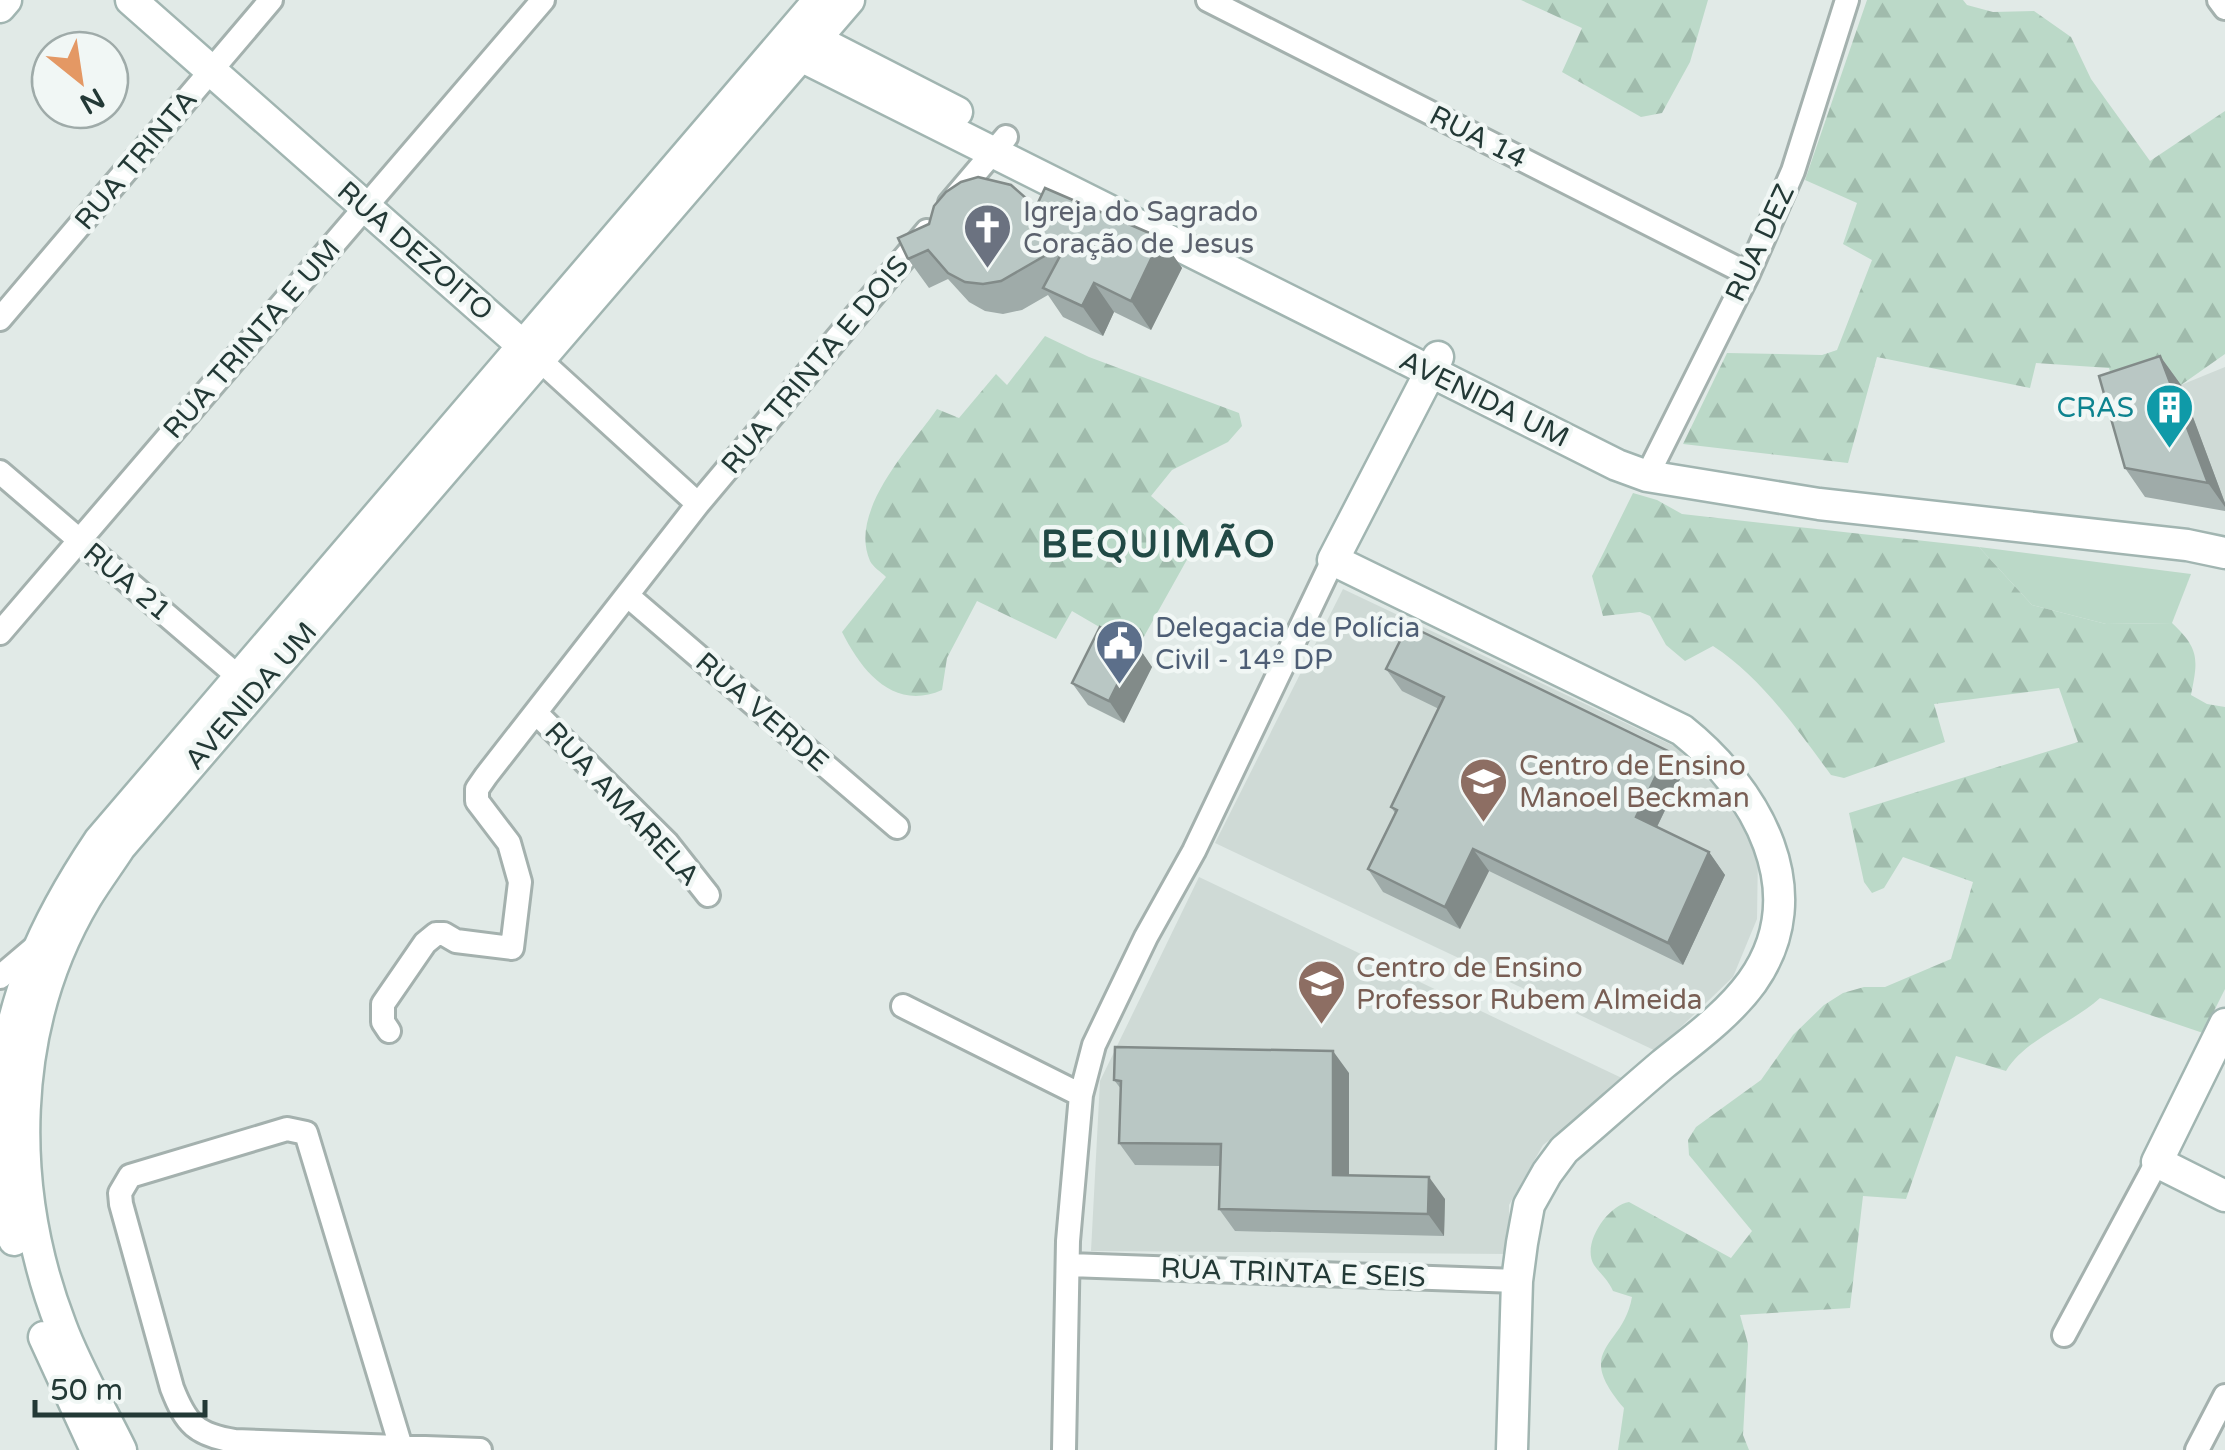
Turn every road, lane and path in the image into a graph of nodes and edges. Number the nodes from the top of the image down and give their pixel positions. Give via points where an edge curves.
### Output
1 (6, 0) edge
2 (131, 0) edge
3 (272, 0) edge
4 (543, 0) edge
5 (819, 0) edge
6 (849, 0) edge
7 (1208, 0) edge
8 (1847, 0) edge
9 (2219, 0) edge
10 (0, 6) edge
11 (2225, 8) edge
12 (799, 43) junction
13 (211, 70) junction
14 (999, 145) junction
15 (366, 207) junction
16 (1748, 274) junction
17 (0, 319) edge
18 (532, 354) junction
19 (1434, 365) junction
20 (1650, 470) junction
21 (0, 472) edge
22 (698, 504) junction
23 (2225, 538) edge
24 (78, 541) junction
25 (2225, 553) edge
26 (1333, 560) junction
27 (628, 596) junction
28 (0, 633) edge
29 (247, 685) junction
30 (536, 713) junction
31 (897, 827) dead end
32 (708, 895) dead end
33 (39, 944) junction
34 (0, 978) edge
35 (902, 1006) dead end
36 (2225, 1024) edge
37 (389, 1031) dead end
38 (1082, 1095) junction
39 (0, 1100) edge
40 (0, 1120) edge
41 (2157, 1162) junction
42 (2225, 1196) edge
43 (1069, 1264) junction
44 (1517, 1281) junction
45 (2064, 1335) dead end
46 (2225, 1396) edge
47 (402, 1447) junction
48 (96, 1450) edge
49 (122, 1450) edge
50 (480, 1450) edge
51 (1064, 1450) edge
52 (1512, 1450) edge
53 (2197, 1450) edge

1 - 10 main road
2 - 13 main road, RUA DEZOITO
3 - 13 street, RUA TRINTA
4 - 15 street, RUA TRINTA E UM
5 - 12 main road, AVENIDA UM
6 - 12 main road, AVENIDA UM
7 - 16 street, RUA 14
8 - 16 street, RUA DEZ via 1793,172
9 - 11 street
12 - 14 main road, AVENIDA UM
12 - 18 main road, AVENIDA UM
13 - 15 main road, RUA DEZOITO
13 - 17 street, RUA TRINTA
14 - 19 main road, AVENIDA UM
14 - 22 street, RUA TRINTA E DOIS
15 - 18 main road, RUA DEZOITO
15 - 24 street, RUA TRINTA E UM
16 - 20 street, RUA DEZ
18 - 22 street, RUA DEZOITO
18 - 29 main road, AVENIDA UM
19 - 20 main road, AVENIDA UM via 1617,465
19 - 26 main road
20 - 23 main road, AVENIDA UM
20 - 25 main road, AVENIDA UM via 1819,504
21 - 24 street, RUA 21
22 - 27 street, RUA TRINTA E DOIS
24 - 28 street, RUA TRINTA E UM
24 - 29 street, RUA 21
26 - 38 street via 1094,1045
26 - 44 main road via 1682,730 1719,762 1768,836 1778,907 1753,981 1717,1020 1564,1150 1529,1205
27 - 30 street, RUA TRINTA E DOIS
27 - 31 street, RUA VERDE
29 - 33 main road, AVENIDA UM via 100,841
29 - 49 main road, AVENIDA UM via 85,900 45,994 32,1046 24,1098 29,1218 62,1329
30 - 32 street, RUA AMARELA via 667,844
30 - 37 street, RUA TRINTA E DOIS via 477,790 484,814 509,843 520,882 512,948 436,934 383,1004
33 - 34 street
33 - 39 main road, AVENIDA UM via 16,1006
35 - 38 street
36 - 41 main road
38 - 43 street
40 - 48 main road via 11,1230 44,1340
41 - 42 main road
41 - 45 street
43 - 44 street, RUA TRINTA E SEIS
43 - 51 street
44 - 52 main road
46 - 53 street
47 - 47 street via 306,1134 287,1129 130,1176 121,1204 176,1399 195,1429 236,1440
47 - 50 street

